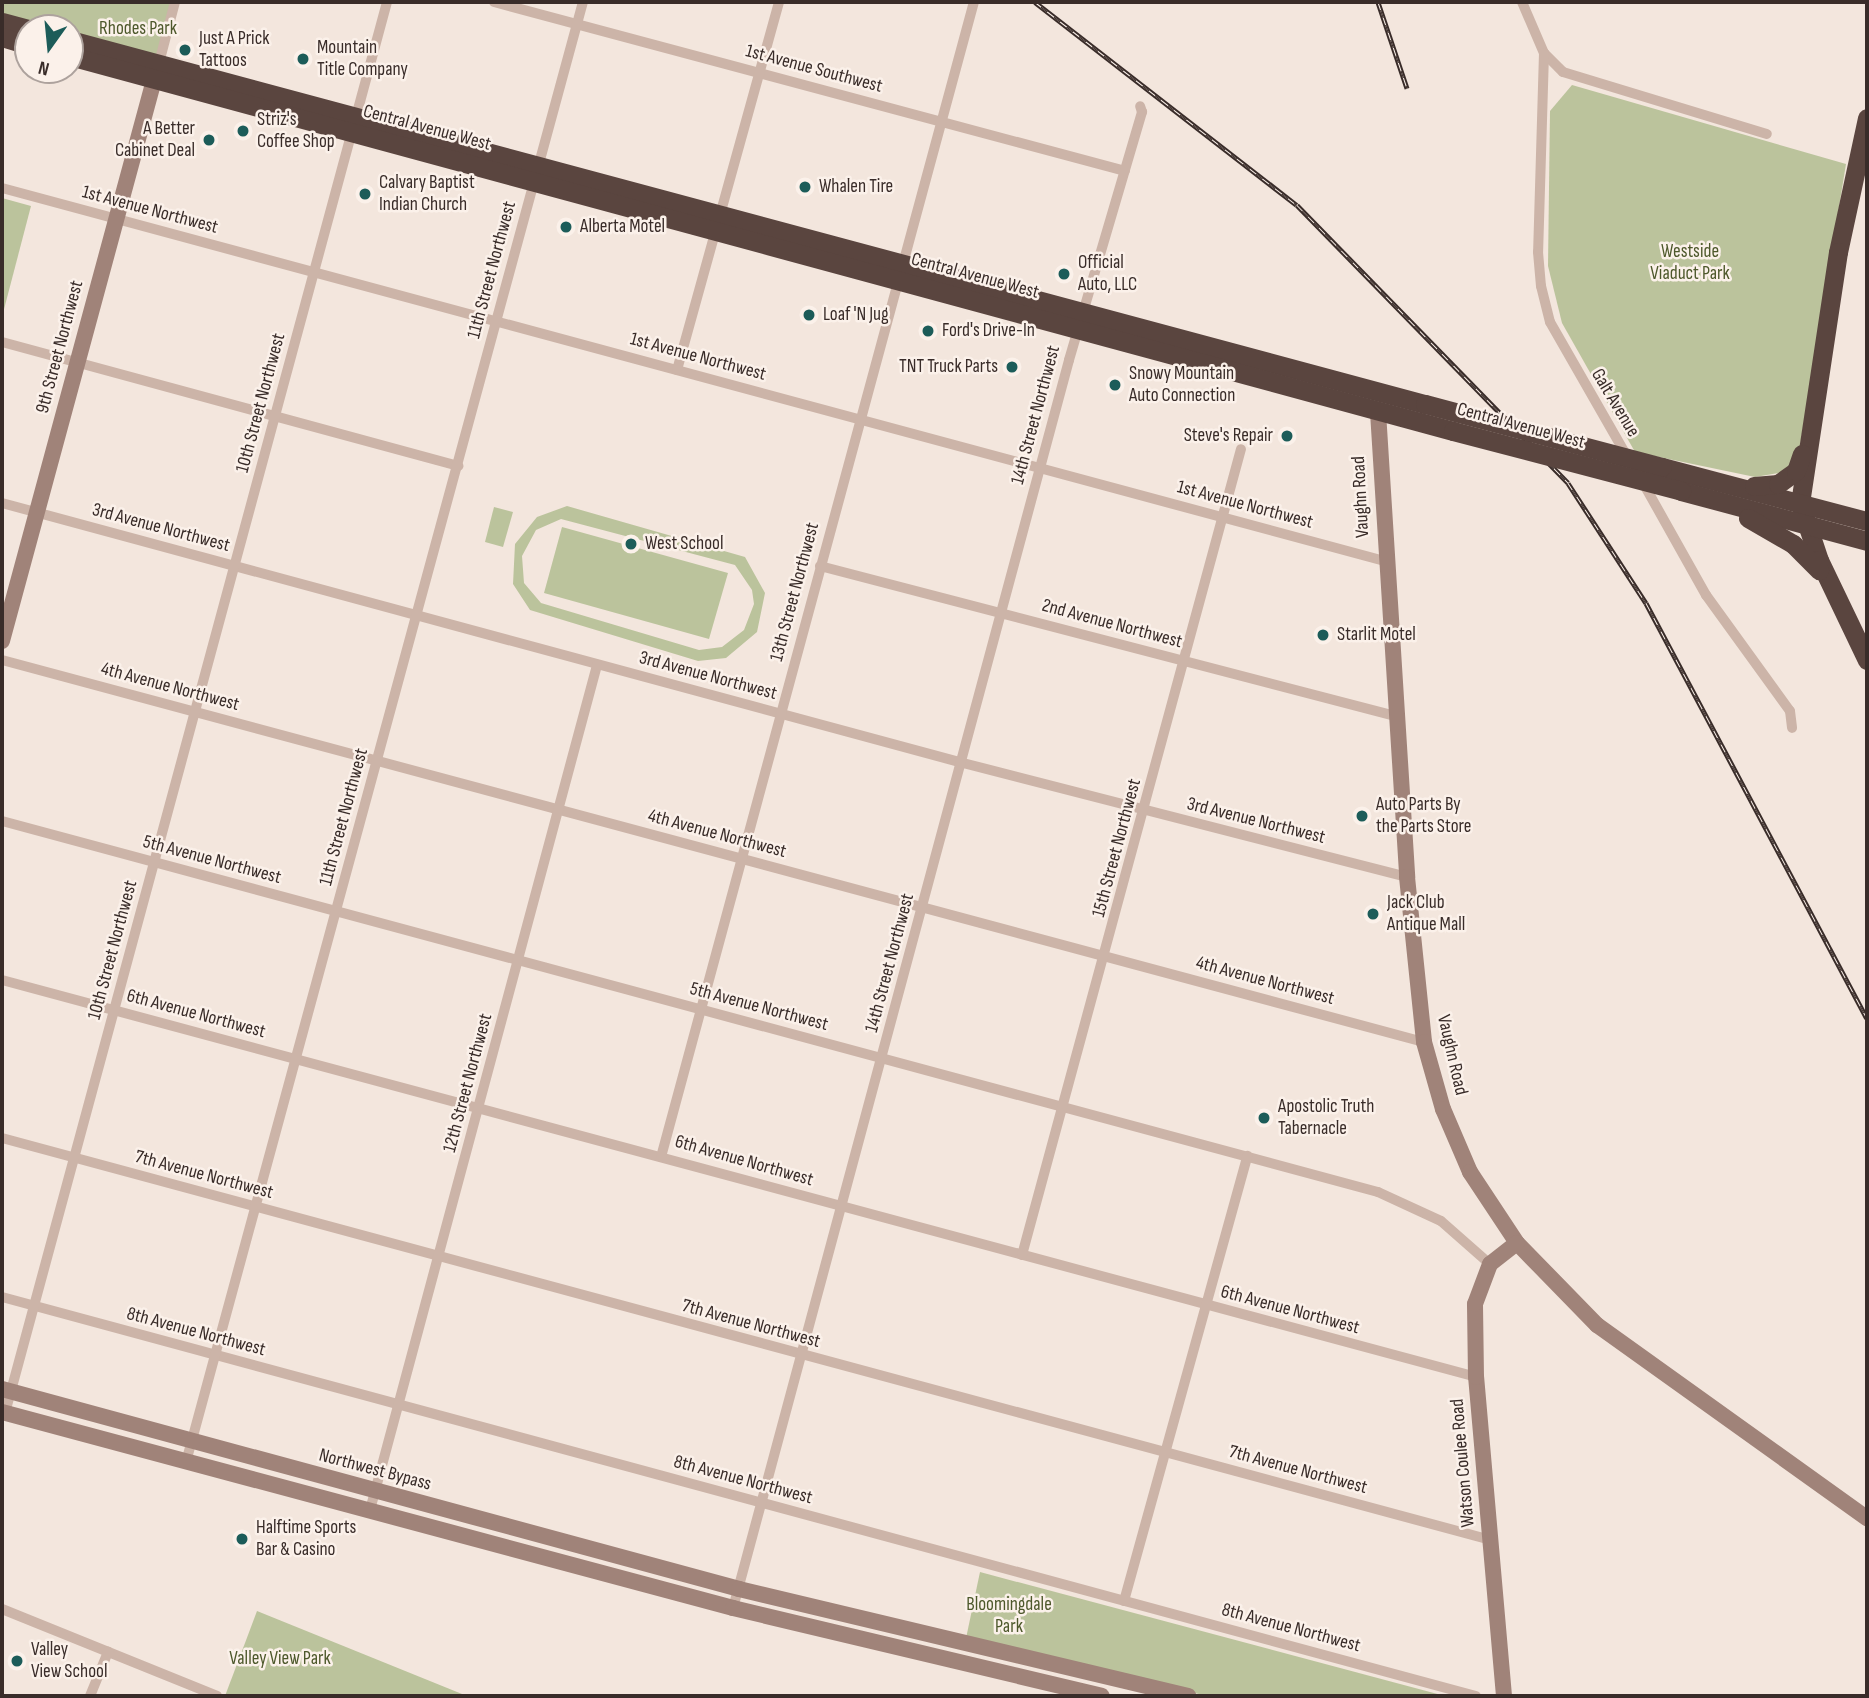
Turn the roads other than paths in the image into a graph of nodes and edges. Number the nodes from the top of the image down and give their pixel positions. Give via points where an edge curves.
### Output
1 (175, 2) edge
2 (387, 2) edge
3 (494, 2) edge
4 (583, 2) edge
5 (779, 2) edge
6 (974, 2) edge
7 (1522, 2) edge
8 (577, 24) junction
9 (84, 45) edge
10 (1544, 53) junction
11 (84, 58) edge
12 (156, 71) junction
13 (760, 73) junction
14 (1140, 106) dead end
15 (1867, 117) edge
16 (944, 122) junction
17 (354, 124) junction
18 (1767, 134) dead end
19 (1125, 170) junction
20 (536, 173) junction
21 (2, 188) edge
22 (116, 218) junction
23 (718, 221) junction
24 (900, 271) junction
25 (315, 272) junction
26 (1080, 319) junction
27 (495, 321) junction
28 (2, 342) edge
29 (1266, 361) junction
30 (77, 362) junction
31 (677, 370) junction
32 (1427, 408) junction
33 (1378, 412) junction
34 (275, 416) junction
35 (859, 419) junction
36 (1810, 433) junction
37 (1241, 449) dead end
38 (458, 466) junction
39 (1040, 468) junction
40 (1740, 487) junction
41 (1706, 497) junction
42 (2, 503) edge
43 (1800, 503) junction
44 (36, 513) junction
45 (1224, 517) junction
46 (1867, 521) edge
47 (1804, 524) junction
48 (1847, 525) junction
49 (1867, 541) edge
50 (1384, 561) junction
51 (235, 566) junction
52 (820, 566) junction
53 (1844, 609) junction
54 (1002, 614) junction
55 (417, 616) junction
56 (2, 641) edge
57 (2, 660) edge
58 (1867, 660) edge
59 (1184, 661) junction
60 (597, 664) junction
61 (195, 712) junction
62 (780, 714) junction
63 (1395, 716) junction
64 (1792, 729) dead end
65 (377, 761) junction
66 (963, 763) junction
67 (558, 810) junction
68 (1145, 810) junction
69 (2, 821) edge
70 (740, 859) junction
71 (155, 863) junction
72 (1407, 877) junction
73 (923, 908) junction
74 (337, 911) junction
75 (1105, 957) junction
76 (519, 960) junction
77 (2, 980) edge
78 (115, 1010) junction
79 (699, 1010) junction
80 (1424, 1042) junction
81 (883, 1058) junction
82 (296, 1059) junction
83 (1063, 1106) junction
84 (480, 1108) junction
85 (2, 1138) edge
86 (1247, 1156) junction
87 (76, 1157) junction
88 (661, 1157) junction
89 (842, 1207) junction
90 (256, 1208) junction
91 (1517, 1243) junction
92 (1022, 1255) junction
93 (439, 1257) junction
94 (1490, 1264) junction
95 (2, 1297) edge
96 (36, 1306) junction
97 (1208, 1306) junction
98 (215, 1354) junction
99 (801, 1356) junction
100 (1476, 1377) junction
101 (7, 1390) edge
102 (398, 1405) junction
103 (4, 1413) edge
104 (192, 1441) junction
105 (1166, 1453) junction
106 (186, 1462) junction
107 (374, 1492) junction
108 (762, 1503) junction
109 (370, 1510) junction
110 (1867, 1518) edge
111 (1491, 1540) junction
112 (739, 1589) junction
113 (1124, 1601) junction
114 (733, 1608) junction
115 (2, 1609) edge
116 (108, 1652) junction
117 (90, 1696) edge
118 (217, 1696) edge
119 (1102, 1696) edge
120 (1188, 1696) edge
121 (1476, 1696) edge
122 (1504, 1696) edge

1 - 12 street
2 - 17 street, 10th Street Northwest
3 - 8 street, 1st Avenue Southwest
4 - 8 street, 11th Street Northwest
5 - 13 street
6 - 16 street, 13th Street Northwest
7 - 10 street
8 - 13 street, 1st Avenue Southwest
8 - 20 street, 11th Street Northwest
9 - 12 highway, Central Avenue West
10 - 18 street via 1578,80
10 - 64 street, Galt Avenue via 1538,252 1550,322 1706,595 1790,711
11 - 12 highway, Central Avenue West
12 - 17 highway, Central Avenue West
12 - 22 main road, 9th Street Northwest
13 - 16 street, 1st Avenue Southwest
13 - 23 street
14 - 19 street, 14th Street Northwest
15 - 36 highway via 1838,251
16 - 19 street, 1st Avenue Southwest
16 - 24 street, 13th Street Northwest
17 - 20 highway, Central Avenue West
17 - 25 street, 10th Street Northwest
19 - 26 street, 14th Street Northwest
20 - 23 highway, Central Avenue West
20 - 27 street, 11th Street Northwest
21 - 22 street, 1st Avenue Northwest
22 - 25 street, 1st Avenue Northwest
22 - 30 main road, 9th Street Northwest
23 - 24 highway, Central Avenue West
23 - 31 street
24 - 26 highway, Central Avenue West
24 - 35 street, 13th Street Northwest
25 - 27 street, 1st Avenue Northwest
25 - 34 street, 10th Street Northwest
26 - 29 highway, Central Avenue West
26 - 33 highway, Central Avenue West
26 - 39 street, 14th Street Northwest
27 - 31 street, 1st Avenue Northwest
27 - 38 street, 11th Street Northwest
28 - 30 street
29 - 32 highway, Central Avenue West
29 - 33 highway via 1361,396
30 - 34 street
30 - 44 main road, 9th Street Northwest
31 - 35 street, 1st Avenue Northwest
32 - 33 highway via 1396,406
32 - 40 highway, Central Avenue West, bridge
33 - 41 highway, Central Avenue West, bridge
33 - 50 main road, Vaughn Road
34 - 38 street
34 - 51 street, 10th Street Northwest
35 - 39 street, 1st Avenue Northwest
35 - 52 street, 13th Street Northwest
36 - 40 highway via 1796,471 1778,484
36 - 43 highway
37 - 45 street, 15th Street Northwest
38 - 55 street, 11th Street Northwest
39 - 45 street, 1st Avenue Northwest
39 - 54 street, 14th Street Northwest
40 - 43 highway, Central Avenue West
41 - 47 highway, Central Avenue West
41 - 53 highway via 1793,544 1814,563
42 - 44 street, 3rd Avenue Northwest
43 - 47 highway
43 - 48 highway, Central Avenue West
44 - 51 street, 3rd Avenue Northwest
44 - 56 main road, 9th Street Northwest
45 - 50 street, 1st Avenue Northwest
45 - 59 street, 15th Street Northwest
46 - 48 highway, Central Avenue West
47 - 48 highway, Central Avenue West
47 - 53 highway
48 - 49 highway, Central Avenue West
50 - 63 main road, Vaughn Road
51 - 55 street, 3rd Avenue Northwest
51 - 61 street, 10th Street Northwest
52 - 54 street, 2nd Avenue Northwest
52 - 62 street, 13th Street Northwest
53 - 58 highway
54 - 59 street, 2nd Avenue Northwest
54 - 66 street, 14th Street Northwest
55 - 60 street, 3rd Avenue Northwest
55 - 65 street, 11th Street Northwest
57 - 61 street, 4th Avenue Northwest
59 - 63 street, 2nd Avenue Northwest
59 - 68 street, 15th Street Northwest
60 - 62 street, 3rd Avenue Northwest
60 - 67 street, 12th Street Northwest
61 - 65 street, 4th Avenue Northwest
61 - 71 street, 10th Street Northwest
62 - 66 street, 3rd Avenue Northwest
62 - 70 street, 13th Street Northwest
63 - 72 main road, Vaughn Road
65 - 67 street, 4th Avenue Northwest
65 - 74 street, 11th Street Northwest
66 - 68 street, 3rd Avenue Northwest
66 - 73 street, 14th Street Northwest
67 - 70 street, 4th Avenue Northwest
67 - 76 street, 12th Street Northwest
68 - 72 street, 3rd Avenue Northwest
68 - 75 street, 15th Street Northwest
69 - 71 street, 5th Avenue Northwest
70 - 73 street, 4th Avenue Northwest
70 - 79 street, 13th Street Northwest
71 - 74 street, 5th Avenue Northwest
71 - 78 street, 10th Street Northwest
72 - 80 main road, Vaughn Road
73 - 75 street, 4th Avenue Northwest
73 - 81 street, 14th Street Northwest
74 - 76 street, 5th Avenue Northwest
74 - 82 street, 11th Street Northwest
75 - 80 street, 4th Avenue Northwest
75 - 83 street, 15th Street Northwest
76 - 79 street, 5th Avenue Northwest
76 - 84 street, 12th Street Northwest
77 - 78 street, 6th Avenue Northwest
78 - 82 street, 6th Avenue Northwest
78 - 87 street, 10th Street Northwest
79 - 81 street, 5th Avenue Northwest
79 - 88 street, 13th Street Northwest
80 - 91 main road, Vaughn Road via 1443,1109 1470,1172
81 - 83 street, 5th Avenue Northwest
81 - 89 street, 14th Street Northwest
82 - 84 street, 6th Avenue Northwest
82 - 90 street, 11th Street Northwest
83 - 86 street, 5th Avenue Northwest
83 - 92 street, 15th Street Northwest
84 - 88 street, 6th Avenue Northwest
84 - 93 street, 12th Street Northwest
85 - 87 street, 7th Avenue Northwest
86 - 94 street, 5th Avenue Northwest via 1408,1204 1441,1221
86 - 97 street
87 - 90 street, 7th Avenue Northwest
87 - 96 street, 10th Street Northwest
88 - 89 street, 6th Avenue Northwest
89 - 92 street, 6th Avenue Northwest
89 - 99 street, 14th Street Northwest
90 - 93 street, 7th Avenue Northwest
90 - 98 street, 11th Street Northwest
91 - 94 main road
91 - 110 main road, Vaughn Road via 1597,1325
92 - 97 street, 6th Avenue Northwest
93 - 99 street, 7th Avenue Northwest
93 - 102 street, 12th Street Northwest
94 - 100 main road, Watson Coulee Road via 1475,1304
95 - 96 street, 8th Avenue Northwest
96 - 98 street, 8th Avenue Northwest
96 - 101 street, 10th Street Northwest
97 - 100 street, 6th Avenue Northwest
97 - 105 street
98 - 102 street, 8th Avenue Northwest
98 - 104 street, 11th Street Northwest
99 - 105 street, 7th Avenue Northwest
99 - 108 street, 14th Street Northwest
100 - 111 main road, Watson Coulee Road
101 - 103 street, 10th Street Northwest
101 - 104 main road, Northwest Bypass
102 - 107 street, 12th Street Northwest
102 - 108 street, 8th Avenue Northwest
103 - 106 main road
104 - 106 street, 11th Street Northwest
104 - 107 main road, Northwest Bypass
105 - 111 street, 7th Avenue Northwest
105 - 113 street
106 - 109 main road
107 - 109 street, 12th Street Northwest
107 - 112 main road, Northwest Bypass
108 - 112 street, 14th Street Northwest
108 - 113 street, 8th Avenue Northwest
109 - 114 main road
111 - 122 main road, Watson Coulee Road
112 - 114 street, 14th Street Northwest
112 - 120 main road, Northwest Bypass
113 - 121 street, 8th Avenue Northwest
114 - 119 main road
115 - 116 street
116 - 117 street
116 - 118 street

